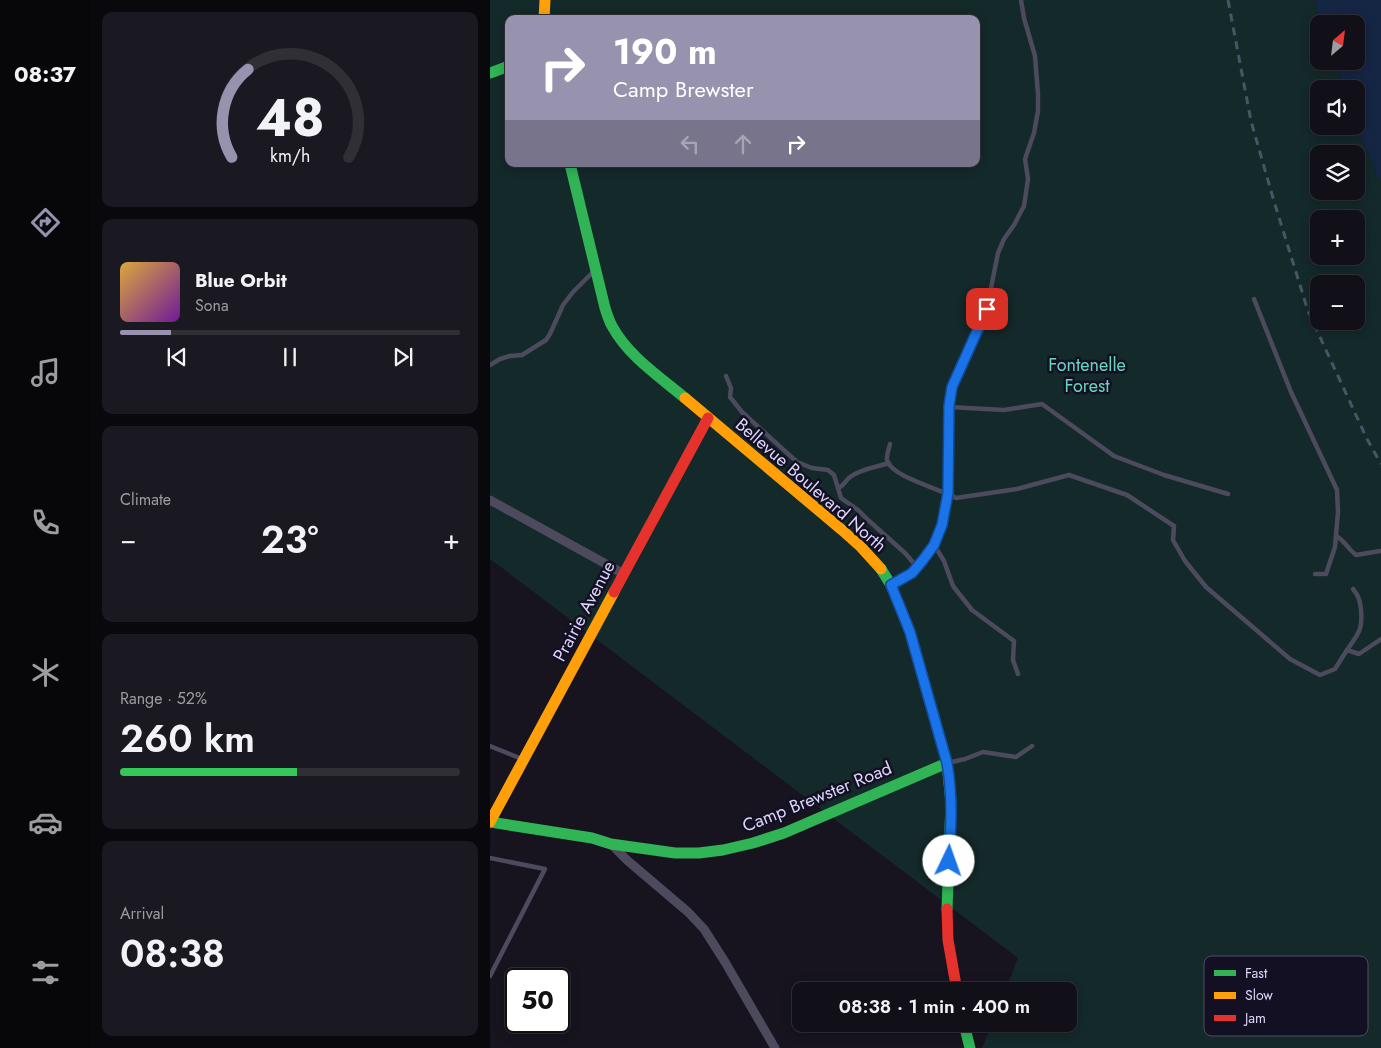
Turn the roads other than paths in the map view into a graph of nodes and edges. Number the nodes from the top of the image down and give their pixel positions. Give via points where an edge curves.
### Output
1 (545, 0) edge
2 (1021, 0) edge
3 (544, 15) edge
4 (505, 67) edge
5 (490, 73) edge
6 (571, 167) edge
7 (595, 270) junction
8 (994, 294) joint
9 (1254, 299) dead end
10 (490, 365) edge
11 (726, 376) dead end
12 (949, 407) junction
13 (708, 418) junction
14 (890, 444) dead end
15 (889, 463) junction
16 (838, 488) junction
17 (948, 493) junction
18 (1228, 494) dead end
19 (490, 500) edge
20 (1336, 536) junction
21 (934, 545) junction
22 (1381, 552) edge
23 (917, 567) junction
24 (624, 574) junction
25 (1315, 574) dead end
26 (891, 585) junction
27 (1353, 589) dead end
28 (1381, 640) edge
29 (1347, 650) junction
30 (1018, 674) dead end
31 (490, 746) edge
32 (1032, 746) dead end
33 (523, 759) junction
34 (947, 763) junction
35 (490, 822) edge
36 (611, 844) junction
37 (490, 858) edge
38 (490, 976) edge
39 (955, 982) edge
40 (966, 1032) edge
41 (775, 1048) edge
42 (970, 1048) edge

1 - 3 main road
2 - 8 lane via 1035,56 1038,111 1025,159 1028,179 1024,206 998,253 991,288
4 - 5 main road
6 - 7 main road, Bellevue Boulevard North
7 - 10 lane via 563,305 546,340 522,355 500,359
7 - 13 main road, Bellevue Boulevard North via 612,326 624,344
8 - 12 street via 952,387
9 - 20 lane via 1291,392 1337,490
11 - 16 lane via 731,388 730,397 742,412 797,462 828,470 834,475
12 - 17 street
12 - 18 lane via 1004,410 1042,404 1114,456 1164,476
13 - 24 main road, Prairie Avenue
13 - 26 main road, Bellevue Boulevard North via 861,547
14 - 15 lane
15 - 16 lane via 860,472
15 - 17 lane via 908,479
16 - 23 lane via 841,498 858,510
17 - 21 street via 942,525
17 - 29 lane via 956,498 1069,475 1127,495 1174,526 1173,540 1206,588 1290,659 1320,675 1335,669
19 - 24 street
20 - 22 lane via 1356,556
20 - 25 lane via 1326,574
21 - 23 street
21 - 30 lane via 944,560 953,586 972,610 1014,641 1013,660
23 - 26 street
24 - 33 main road, Prairie Avenue
26 - 34 main road, Bellevue Boulevard North via 910,632
27 - 29 lane via 1359,596 1362,622 1358,635
28 - 29 lane via 1359,654
31 - 33 lane
32 - 34 lane via 1016,757 983,752
33 - 35 main road, Prairie Avenue
34 - 36 main road, Camp Brewster Road via 784,833 753,843 699,853
34 - 39 main road, Bellevue Boulevard North via 951,810 947,924
35 - 36 main road, Camp Brewster Road via 592,838
36 - 41 street via 704,929
37 - 38 lane via 545,869
40 - 42 main road

